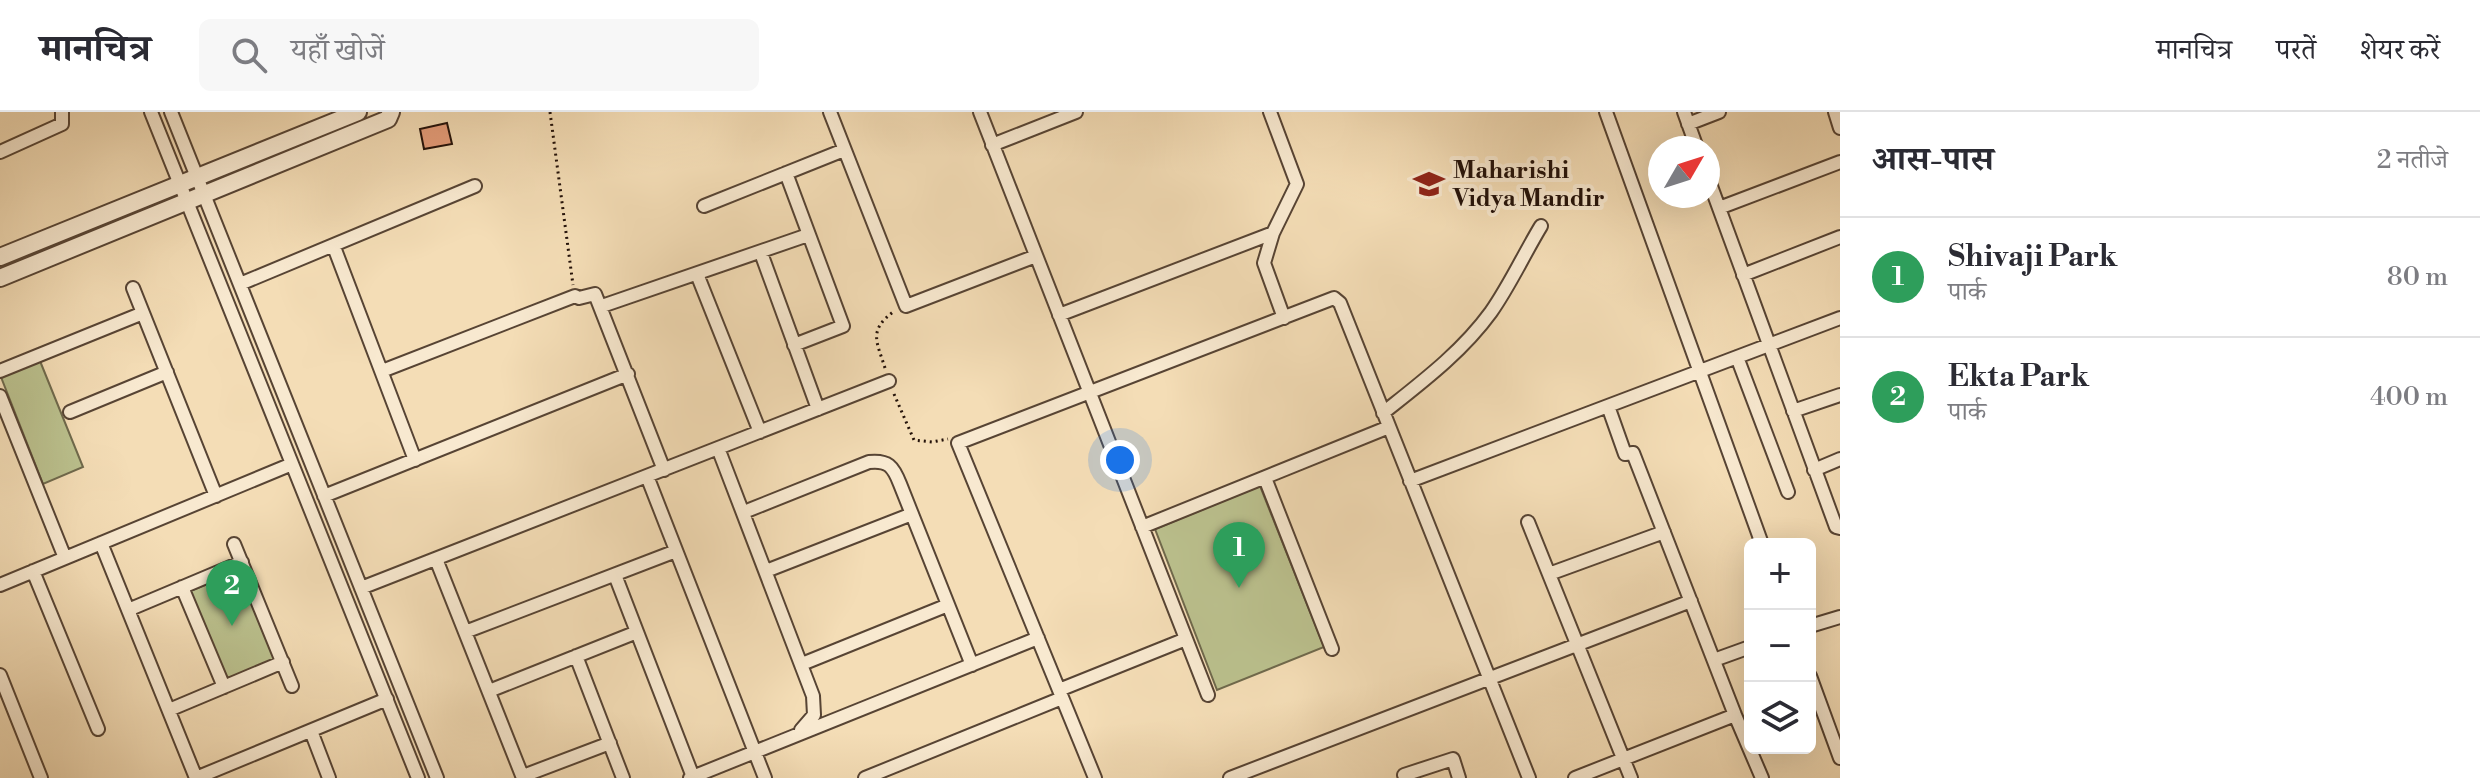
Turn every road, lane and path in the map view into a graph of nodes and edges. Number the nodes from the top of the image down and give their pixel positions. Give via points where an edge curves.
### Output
1 (62, 112) edge
2 (151, 112) edge
3 (171, 112) edge
4 (358, 112) edge
5 (391, 112) edge
6 (550, 112) edge
7 (830, 112) edge
8 (980, 112) edge
9 (1076, 112) edge
10 (1270, 112) edge
11 (1606, 112) edge
12 (1719, 112) edge
13 (1835, 112) edge
14 (1686, 118) edge
15 (1840, 128) edge
16 (992, 145) junction
17 (844, 150) junction
18 (0, 152) edge
19 (1840, 162) edge
20 (786, 173) junction
21 (197, 177) junction
22 (179, 184) junction
23 (475, 186) dead end
24 (204, 196) junction
25 (187, 202) junction
26 (704, 206) dead end
27 (1719, 208) edge
28 (1720, 208) edge
29 (1541, 226) dead end
30 (1273, 233) junction
31 (808, 235) junction
32 (1840, 237) edge
33 (334, 247) junction
34 (761, 253) junction
35 (1036, 256) junction
36 (0, 257) edge
37 (697, 274) junction
38 (1743, 275) junction
39 (0, 278) edge
40 (240, 284) junction
41 (133, 288) dead end
42 (575, 296) junction
43 (602, 306) junction
44 (906, 306) junction
45 (143, 313) junction
46 (1059, 315) junction
47 (1284, 318) junction
48 (1840, 318) edge
49 (794, 345) junction
50 (1769, 345) junction
51 (1737, 357) junction
52 (0, 371) edge
53 (382, 371) junction
54 (1700, 371) junction
55 (167, 372) junction
56 (628, 374) junction
57 (889, 381) junction
58 (1090, 393) junction
59 (1840, 395) edge
60 (0, 396) edge
61 (1608, 406) junction
62 (818, 409) junction
63 (1793, 411) junction
64 (70, 412) dead end
65 (1383, 413) junction
66 (1389, 427) junction
67 (760, 432) junction
68 (958, 443) junction
69 (718, 448) junction
70 (1840, 459) edge
71 (415, 460) junction
72 (292, 464) junction
73 (664, 470) junction
74 (1814, 470) junction
75 (647, 476) junction
76 (1265, 478) junction
77 (1410, 481) junction
78 (1788, 492) dead end
79 (216, 496) junction
80 (324, 496) junction
81 (744, 512) junction
82 (912, 514) junction
83 (1528, 522) dead end
84 (1142, 527) junction
85 (1840, 528) edge
86 (1664, 532) junction
87 (1760, 538) edge
88 (101, 543) junction
89 (234, 544) dead end
90 (676, 551) junction
91 (65, 558) junction
92 (436, 559) junction
93 (242, 562) junction
94 (33, 571) junction
95 (766, 571) junction
96 (1549, 574) junction
97 (615, 575) junction
98 (0, 585) edge
99 (182, 587) junction
100 (361, 588) junction
101 (1691, 601) junction
102 (948, 605) junction
103 (128, 610) junction
104 (1840, 617) edge
105 (1816, 624) edge
106 (465, 632) junction
107 (637, 632) junction
108 (1038, 638) junction
109 (1186, 639) junction
110 (1576, 645) junction
111 (1332, 649) dead end
112 (1744, 649) edge
113 (576, 656) junction
114 (1714, 660) junction
115 (283, 662) junction
116 (802, 664) junction
117 (972, 665) junction
118 (0, 675) edge
119 (1489, 678) junction
120 (1812, 682) edge
121 (292, 686) dead end
122 (224, 687) junction
123 (489, 691) junction
124 (1061, 694) junction
125 (1208, 695) dead end
126 (387, 699) junction
127 (169, 710) junction
128 (1735, 715) junction
129 (98, 729) dead end
130 (311, 731) junction
131 (796, 735) junction
132 (610, 743) junction
133 (754, 752) junction
134 (1840, 758) edge
135 (1623, 760) junction
136 (1404, 775) dead end
137 (523, 777) edge
138 (691, 777) edge
139 (41, 778) edge
140 (196, 778) edge
141 (329, 778) edge
142 (418, 778) edge
143 (437, 778) edge
144 (623, 778) edge
145 (765, 778) edge
146 (865, 778) edge
147 (1095, 778) edge
148 (1230, 778) edge
149 (1459, 778) edge
150 (1529, 778) edge
151 (1575, 778) edge
152 (1631, 778) edge
153 (1762, 778) edge

1 - 18 street via 62,124
2 - 22 street
3 - 21 street
4 - 21 street
5 - 24 street via 388,119
6 - 42 path
7 - 17 street
8 - 16 street
9 - 16 street
10 - 30 street via 1297,184
11 - 54 street
12 - 14 street
13 - 15 street
16 - 35 street
17 - 20 street
17 - 44 street
19 - 28 street
20 - 26 street
20 - 31 street
21 - 22 street
21 - 24 street
22 - 25 street
22 - 36 street
23 - 33 street
24 - 25 street
24 - 40 street
25 - 39 street
25 - 72 street
27 - 38 street
29 - 65 street via 1492,311 1467,341
30 - 46 street
30 - 47 street via 1264,263
31 - 34 street
31 - 49 street via 843,326
32 - 38 street
33 - 40 street
33 - 53 street
34 - 37 street
34 - 49 street
35 - 44 street
35 - 46 street
37 - 43 street
37 - 67 street
38 - 50 street
40 - 80 street
41 - 45 street
42 - 43 street via 595,294
42 - 53 street
43 - 56 street
44 - 57 path via 884,319 876,334
45 - 52 street
45 - 55 street
46 - 58 street
47 - 58 street
47 - 65 street via 1334,298 1340,303
48 - 50 street
49 - 62 street
50 - 51 street
50 - 63 street
51 - 54 street
51 - 78 street
53 - 71 street
54 - 61 street
54 - 87 street
55 - 64 street
55 - 79 street
56 - 71 street
56 - 73 street
57 - 62 street
57 - 68 path via 914,440
58 - 68 street
58 - 84 street
59 - 63 street
60 - 91 street
61 - 77 street
61 - 86 street
62 - 67 street
63 - 74 street
65 - 66 street
66 - 76 street
66 - 77 street
67 - 69 street
68 - 108 street
69 - 73 street
69 - 81 street
70 - 74 street
71 - 80 street
72 - 79 street
72 - 126 street
73 - 75 street
74 - 85 street
75 - 90 street
75 - 92 street
76 - 84 street
76 - 111 street
77 - 119 street
79 - 88 street
80 - 100 street
81 - 82 street via 882,461 893,468
81 - 95 street
82 - 95 street
82 - 102 street
83 - 96 street
84 - 109 street
86 - 96 street
86 - 101 street
88 - 91 street
88 - 103 street
89 - 93 street
90 - 97 street
90 - 133 street
91 - 94 street
92 - 100 street
92 - 106 street
93 - 99 street
93 - 115 street
94 - 98 street
94 - 129 street
95 - 116 street
96 - 110 street
97 - 106 street
97 - 107 street
99 - 103 street
99 - 122 street
100 - 143 street
101 - 110 street
101 - 114 street
102 - 116 street
102 - 117 street
103 - 127 street
104 - 105 street
106 - 123 street
107 - 113 street
107 - 138 street
108 - 117 street
108 - 124 street
109 - 124 street
109 - 125 street
110 - 119 street
110 - 135 street
112 - 114 street
113 - 123 street
113 - 132 street
114 - 128 street
115 - 121 street
115 - 122 street
116 - 131 street via 815,709
117 - 131 street
118 - 139 street
119 - 148 street
119 - 150 street
120 - 134 street
122 - 127 street
123 - 137 street
124 - 146 street
124 - 147 street
126 - 130 street
126 - 142 street
127 - 140 street
128 - 135 street
128 - 153 street
130 - 140 street
130 - 141 street
131 - 133 street
132 - 137 street
132 - 144 street
133 - 138 street
133 - 145 street
135 - 151 street
135 - 152 street
136 - 149 street via 1453,759

